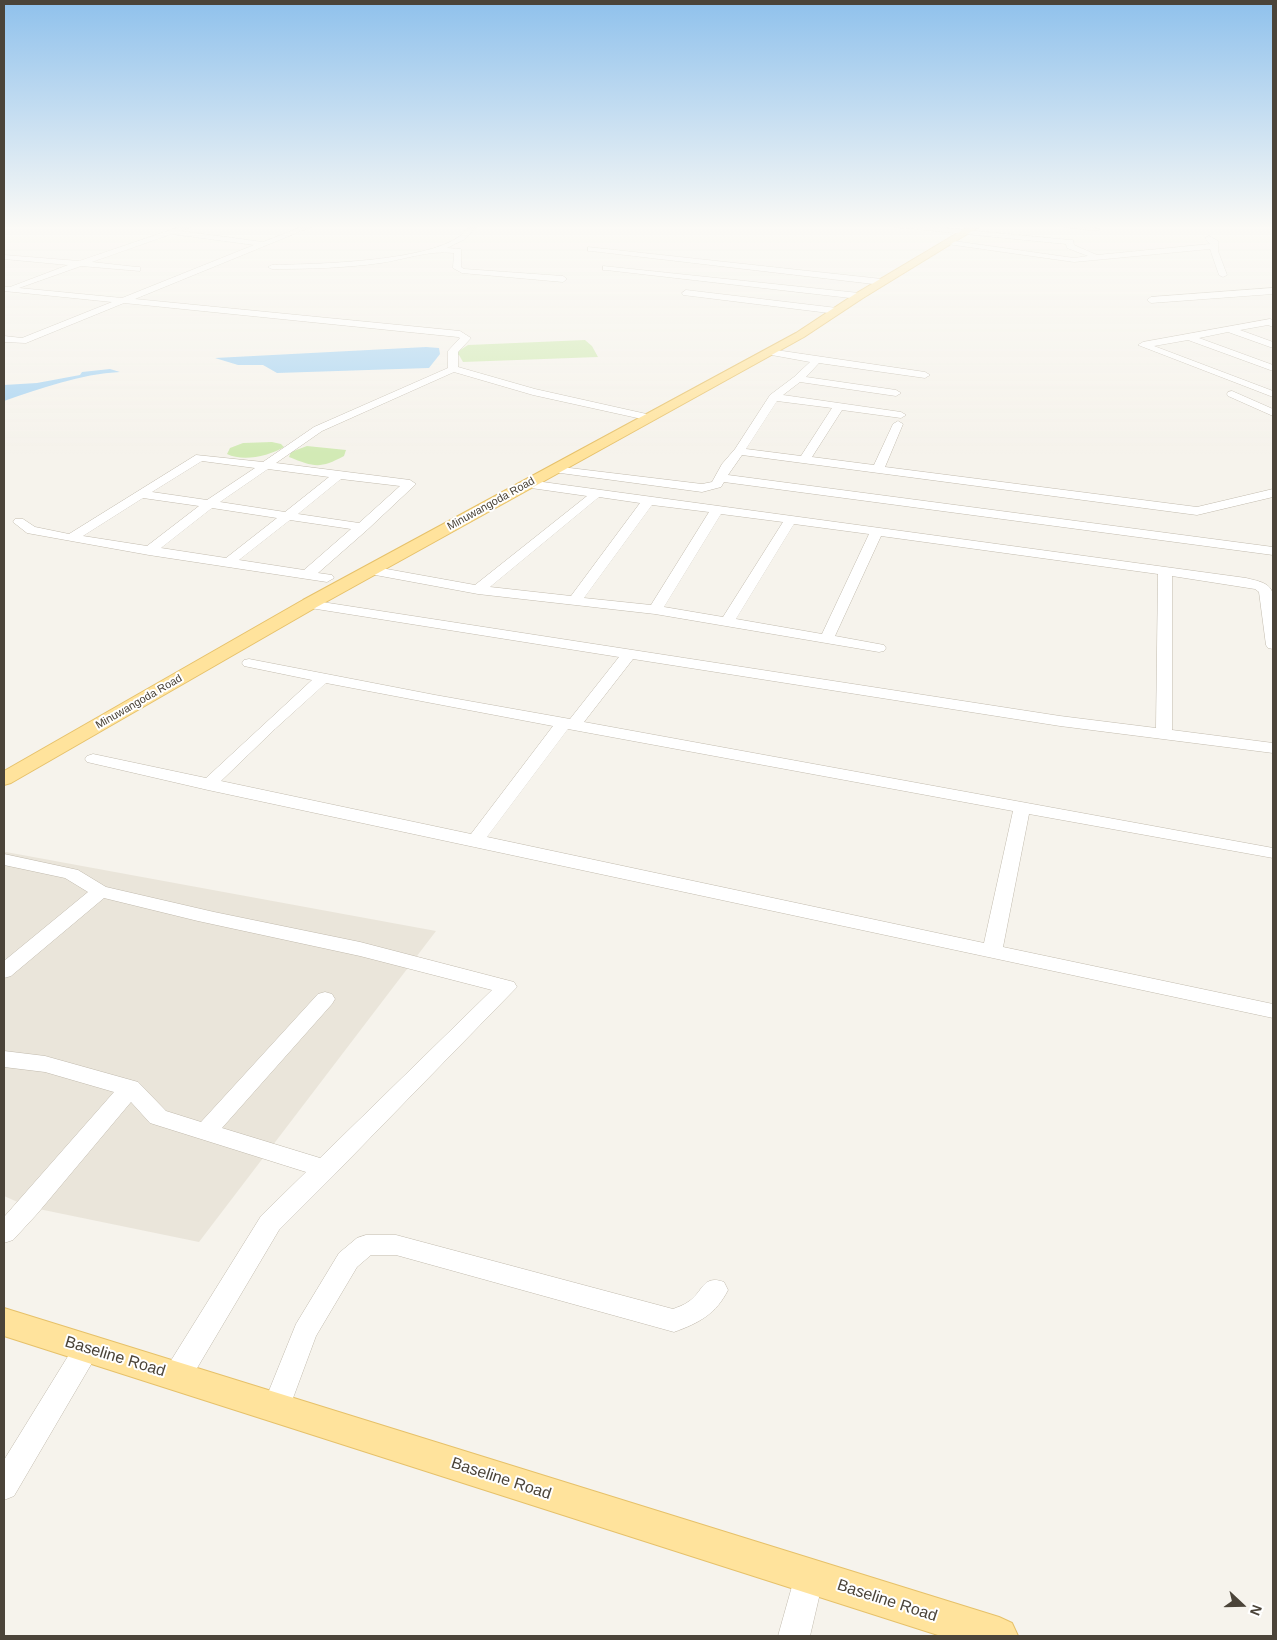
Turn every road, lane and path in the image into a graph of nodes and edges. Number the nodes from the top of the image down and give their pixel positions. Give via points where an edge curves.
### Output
1 (122, 302) edge
2 (141, 302) edge
3 (758, 302) edge
4 (851, 302) edge
5 (837, 311) junction
6 (1273, 324) edge
7 (1230, 330) junction
8 (1186, 336) junction
9 (6, 341) edge
10 (1273, 345) edge
11 (769, 352) junction
12 (817, 360) junction
13 (1273, 368) edge
14 (453, 369) junction
15 (925, 375) dead end
16 (798, 379) junction
17 (896, 394) dead end
18 (1232, 394) dead end
19 (1273, 394) edge
20 (774, 397) junction
21 (839, 406) junction
22 (1273, 413) edge
23 (651, 418) junction
24 (739, 451) junction
25 (805, 459) junction
26 (268, 464) junction
27 (553, 469) junction
28 (878, 469) junction
29 (340, 474) junction
30 (721, 478) junction
31 (528, 484) junction
32 (1273, 493) edge
33 (140, 494) junction
34 (596, 494) junction
35 (648, 501) junction
36 (210, 504) junction
37 (717, 510) junction
38 (288, 516) junction
39 (791, 519) junction
40 (19, 522) dead end
41 (1197, 526) junction
42 (363, 527) junction
43 (877, 532) junction
44 (71, 538) junction
45 (149, 551) junction
46 (1273, 551) edge
47 (229, 562) junction
48 (370, 570) junction
49 (1165, 572) junction
50 (308, 574) junction
51 (327, 578) dead end
52 (478, 590) junction
53 (575, 601) junction
54 (309, 604) junction
55 (655, 610) junction
56 (727, 622) junction
57 (827, 638) junction
58 (1273, 645) edge
59 (879, 648) dead end
60 (630, 653) junction
61 (249, 663) dead end
62 (323, 678) junction
63 (570, 723) junction
64 (1164, 733) junction
65 (1273, 748) edge
66 (93, 759) dead end
67 (4, 779) edge
68 (208, 785) junction
69 (1022, 807) junction
70 (474, 841) junction
71 (1273, 854) edge
72 (4, 860) edge
73 (100, 890) junction
74 (198, 915) junction
75 (266, 931) dead end
76 (992, 952) junction
77 (4, 970) edge
78 (325, 999) dead end
79 (1273, 1012) edge
80 (4, 1059) edge
81 (130, 1088) junction
82 (205, 1132) junction
83 (326, 1169) junction
84 (4, 1233) edge
85 (715, 1290) dead end
86 (4, 1322) edge
87 (87, 1348) junction
88 (177, 1376) junction
89 (276, 1408) junction
90 (4, 1486) edge
91 (809, 1576) junction
92 (794, 1636) edge
93 (999, 1636) edge

1 - 9 street via 23,341
2 - 14 street via 460,334 466,338 453,351
3 - 5 street
4 - 5 main road, Minuwangoda Road
5 - 11 main road, Minuwangoda Road
6 - 7 street
7 - 8 street
7 - 10 street
8 - 13 street
8 - 19 street via 1143,345
11 - 12 street
11 - 23 main road, Minuwangoda Road
12 - 15 street
12 - 16 street
14 - 23 street via 533,392
14 - 26 street via 318,428
16 - 17 street
16 - 20 street
18 - 22 street
20 - 21 street
20 - 24 street
21 - 25 street
21 - 28 street via 900,420
23 - 27 main road, Minuwangoda Road
24 - 25 street
24 - 30 street
25 - 28 street
26 - 29 street
26 - 33 street via 200,457
26 - 36 street
27 - 30 street via 702,488 717,484
27 - 31 main road, Minuwangoda Road
28 - 41 street
29 - 38 street
29 - 42 street via 410,484
30 - 41 street
31 - 34 street
31 - 48 main road, Minuwangoda Road
32 - 41 street
33 - 36 street
33 - 44 street
34 - 35 street
34 - 52 street
35 - 37 street
35 - 53 street
36 - 38 street
36 - 45 street
37 - 39 street
37 - 55 street
38 - 42 street
38 - 47 street
39 - 43 street
39 - 56 street
40 - 44 street via 31,530
41 - 46 street
42 - 50 street
43 - 49 street
43 - 57 street
44 - 45 street
45 - 47 street
47 - 50 street
48 - 52 street
48 - 54 main road, Minuwangoda Road
49 - 58 street via 1260,586 1266,591
49 - 64 street
50 - 51 street
52 - 53 street
53 - 55 street
54 - 60 street
54 - 67 main road, Minuwangoda Road
55 - 56 street
56 - 57 street
57 - 59 street
60 - 63 street
60 - 64 street via 1060,721
61 - 62 street
62 - 63 street
62 - 68 street
63 - 69 street
63 - 70 street
64 - 65 street
66 - 68 street
68 - 70 street
69 - 71 street
69 - 76 street
70 - 76 street
72 - 73 street via 71,874
73 - 74 street
73 - 77 street
74 - 75 street
74 - 83 street via 360,949 507,987
76 - 79 street
78 - 82 street
80 - 81 street via 45,1064
81 - 82 street via 158,1117
81 - 84 street
82 - 83 street
83 - 88 street via 270,1223
85 - 89 street via 698,1310 674,1321 396,1244 366,1245 348,1260 305,1332
86 - 87 main road, Baseline Road
87 - 88 main road, Baseline Road
87 - 90 street
88 - 89 main road, Baseline Road
89 - 91 main road, Baseline Road
91 - 92 street
91 - 93 main road, Baseline Road

